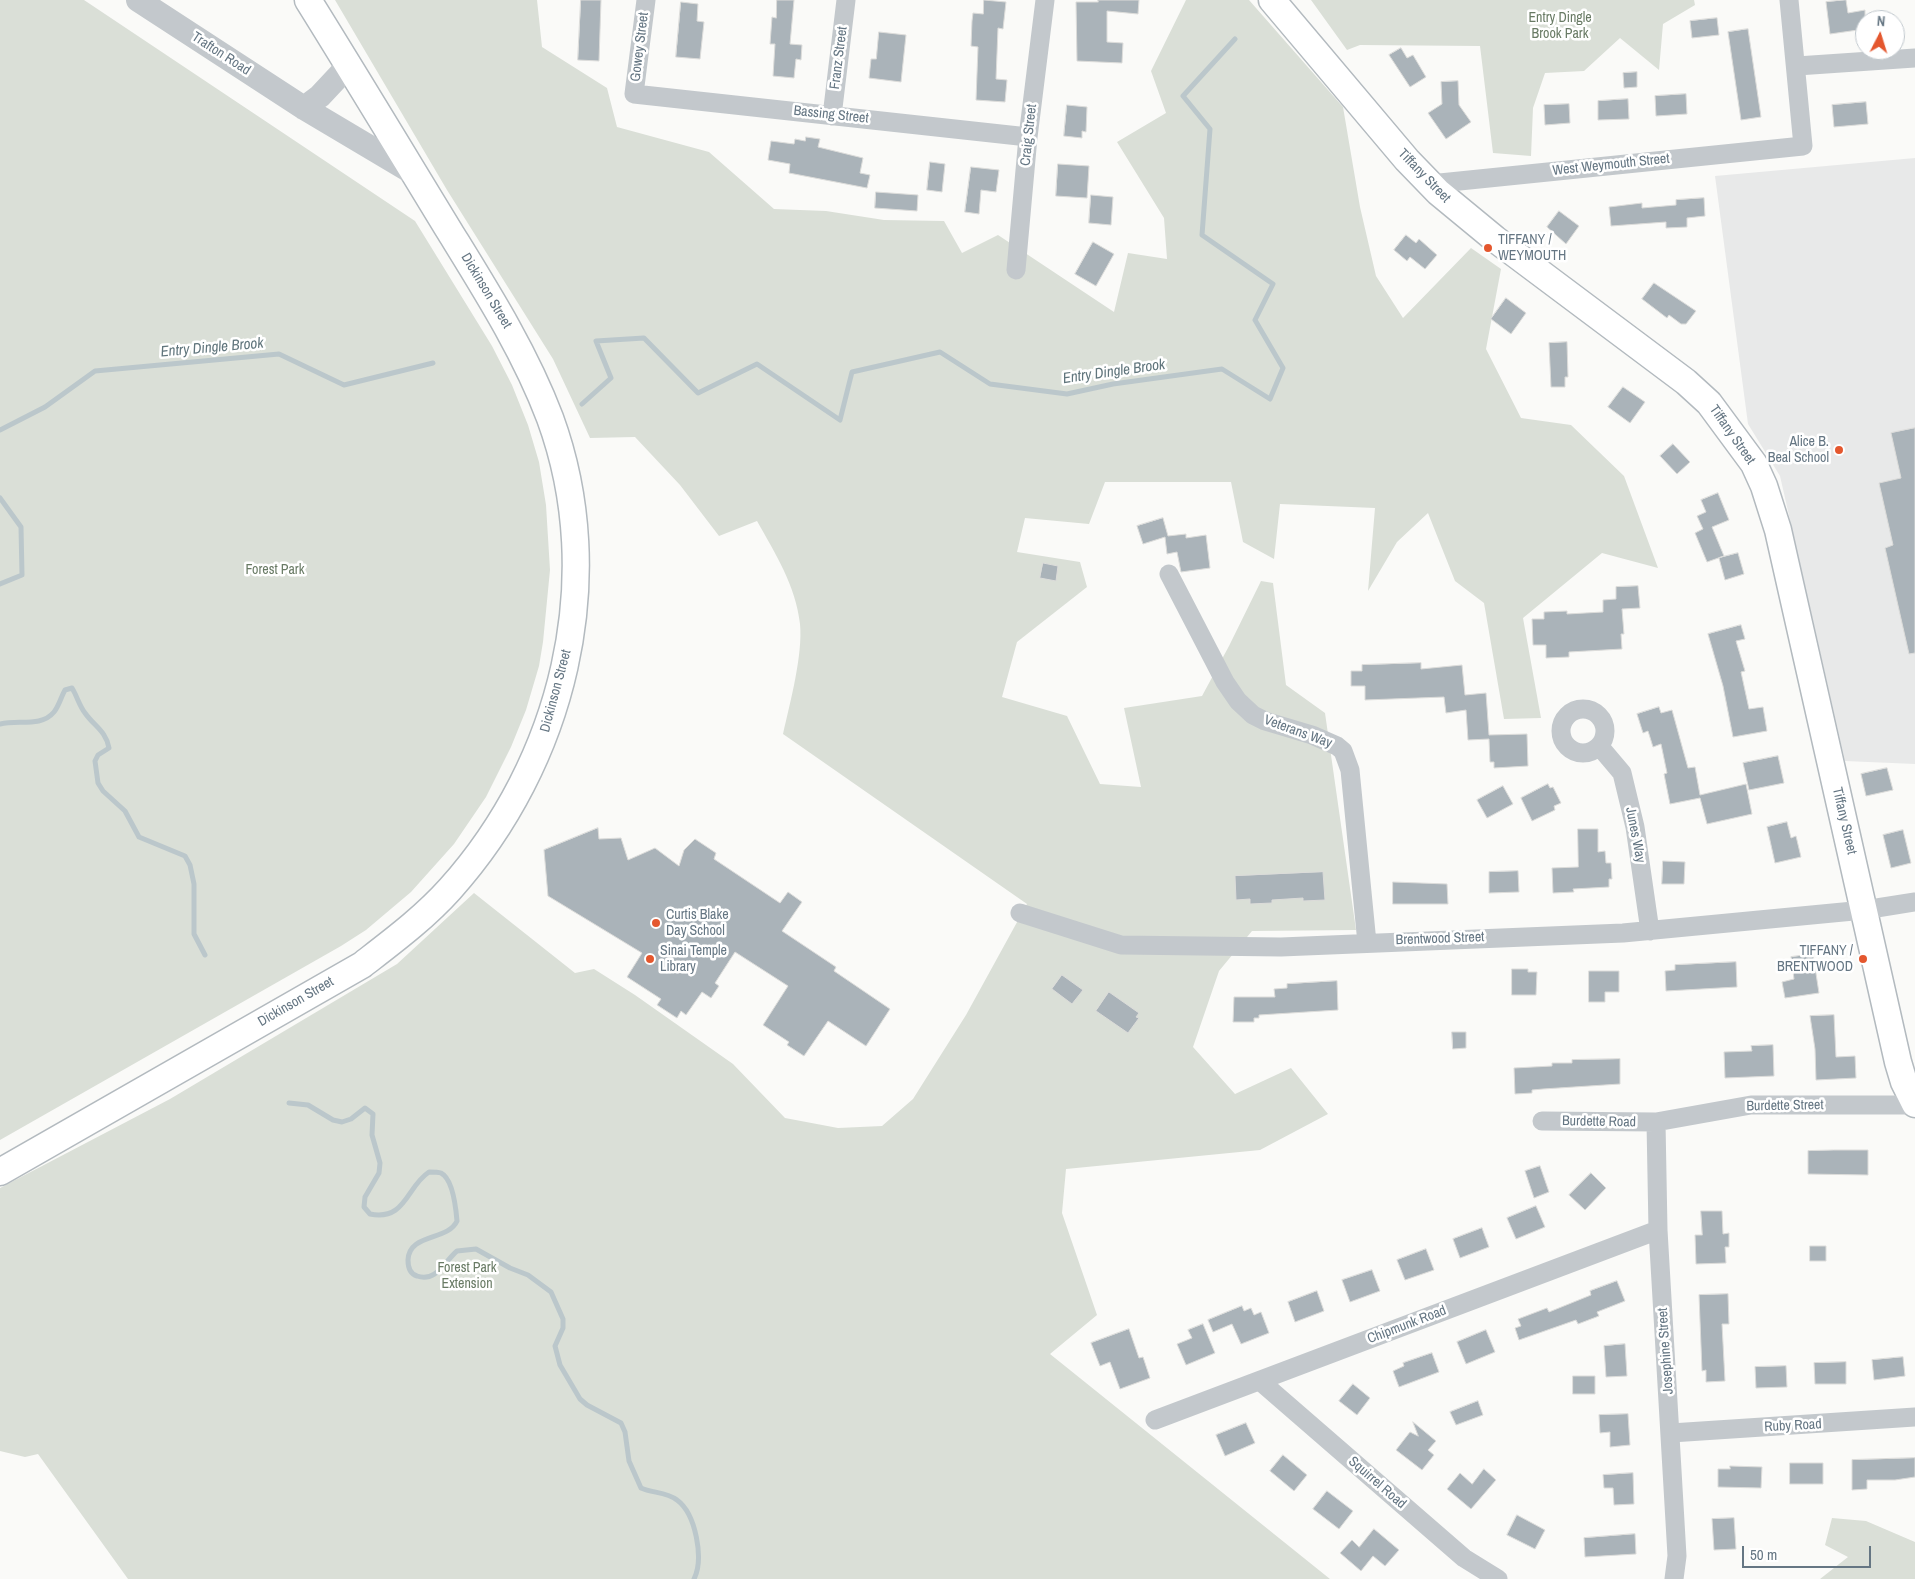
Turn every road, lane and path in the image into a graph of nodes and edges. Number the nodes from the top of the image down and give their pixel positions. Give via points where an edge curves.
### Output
1 (138, 0) edge
2 (308, 0) edge
3 (646, 0) edge
4 (846, 0) edge
5 (1045, 0) edge
6 (1272, 0) edge
7 (1789, 0) edge
8 (1915, 58) edge
9 (348, 65) junction
10 (1797, 66) junction
11 (634, 94) joint
12 (304, 108) junction
13 (832, 116) junction
14 (1028, 137) junction
15 (415, 174) junction
16 (1430, 184) junction
17 (1016, 270) dead end
18 (1169, 574) dead end
19 (1600, 747) dead end
20 (1915, 902) edge
21 (1864, 910) junction
22 (1020, 913) dead end
23 (1650, 931) junction
24 (1367, 943) junction
25 (1915, 1105) edge
26 (1542, 1121) dead end
27 (1656, 1122) junction
28 (0, 1172) edge
29 (1658, 1230) junction
30 (1260, 1382) junction
31 (1915, 1417) edge
32 (1155, 1420) dead end
33 (1671, 1433) junction
34 (1498, 1579) edge
35 (1674, 1579) edge

1 - 12 street, Trafton Road
2 - 9 main road, Dickinson Street
3 - 11 street, Gowey Street
4 - 13 street, Franz Street
5 - 14 street, Craig Street
6 - 16 main road, Tiffany Street
7 - 10 street
8 - 10 street
9 - 12 street via 320,96
9 - 15 main road, Dickinson Street
10 - 16 street, West Weymouth Street via 1803,146
11 - 13 street, Bassing Street
12 - 15 street, Trafton Road
13 - 14 street, Bassing Street
14 - 17 street, Craig Street
15 - 28 main road, Dickinson Street via 522,356 551,421 563,464 574,534 575,585 565,663 542,744 515,800 488,842 446,894 398,938 362,965
16 - 21 main road, Tiffany Street via 1488,234 1686,382 1714,408 1747,453 1764,486 1778,530
18 - 24 street, Veterans Way via 1225,682 1245,708 1265,721 1329,742 1343,751 1350,770
19 - 23 street, Junes Way via 1622,773 1635,826
20 - 21 street, Brentwood Street
21 - 23 street, Brentwood Street
21 - 25 main road, Tiffany Street via 1898,1062
22 - 24 street, Brentwood Street via 1121,945 1281,947
23 - 24 street, Brentwood Street
25 - 27 street, Burdette Street via 1751,1105
26 - 27 street, Burdette Road
27 - 29 street, Josephine Street
29 - 30 street, Chipmunk Road
29 - 33 street, Josephine Street
30 - 32 street, Chipmunk Road
30 - 34 street, Squirrel Road via 1464,1558
31 - 33 street, Ruby Road
33 - 35 street, Josephine Street via 1677,1556

